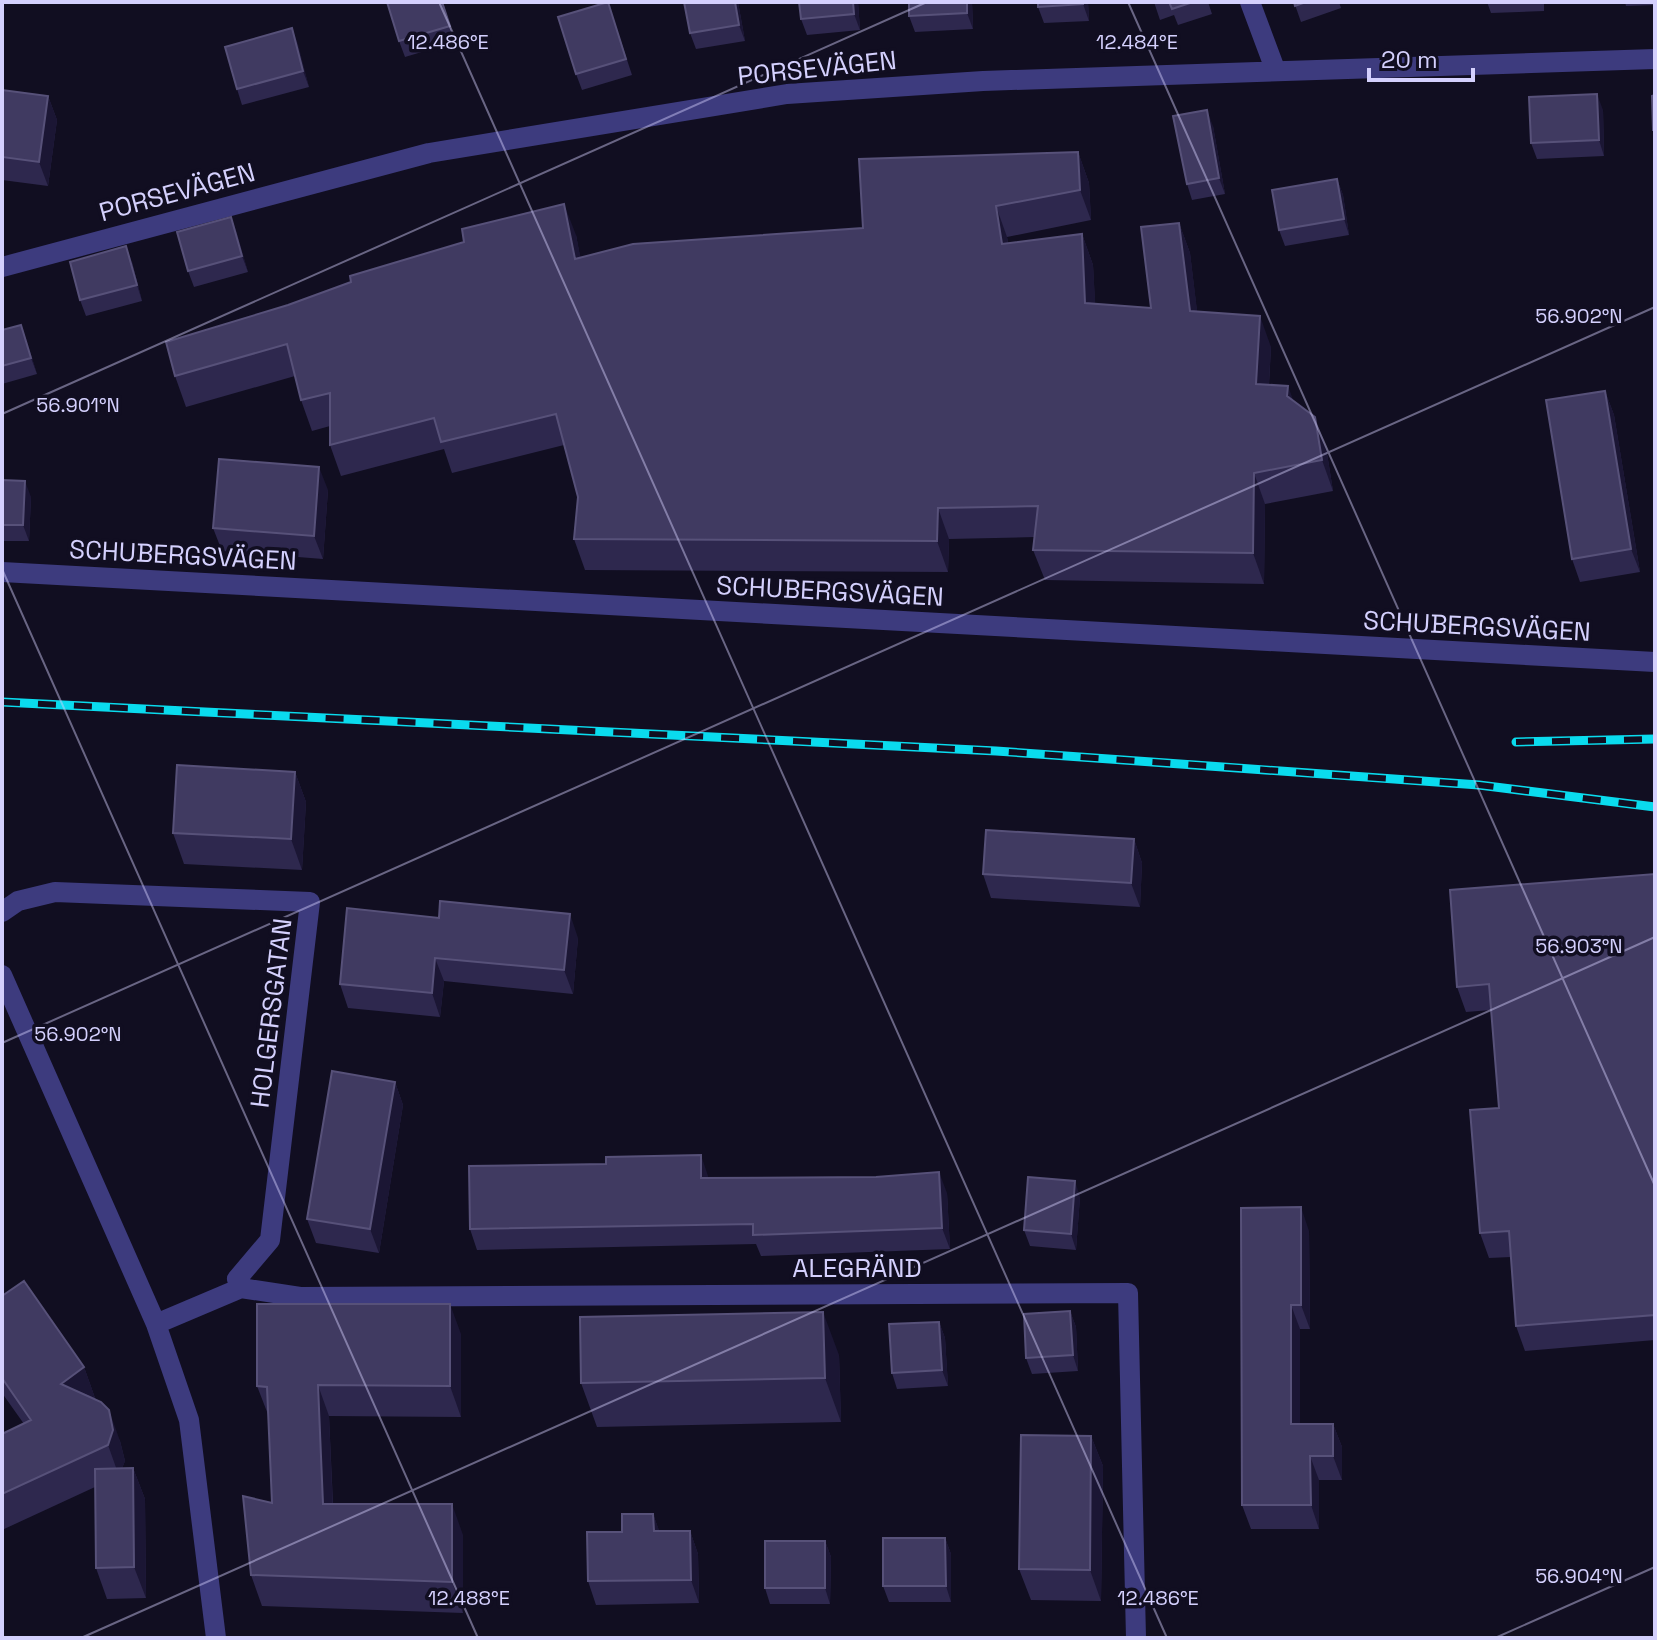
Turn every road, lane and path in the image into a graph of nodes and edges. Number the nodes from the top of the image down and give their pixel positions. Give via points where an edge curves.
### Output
1 (1250, 2) edge
2 (1655, 59) edge
3 (1275, 69) junction
4 (2, 267) edge
5 (2, 572) edge
6 (1655, 662) edge
7 (2, 912) edge
8 (2, 975) edge
9 (241, 1288) junction
10 (156, 1324) junction
11 (216, 1638) edge
12 (1136, 1638) edge

1 - 3 street
2 - 3 street, PORSEVÄGEN
3 - 4 street, PORSEVÄGEN via 968,82 756,99 429,153
5 - 6 street, SCHUBERGSVÄGEN
7 - 9 street, HOLGERSGATAN via 18,901 55,892 310,902 270,1240 237,1279
8 - 10 street
9 - 10 street
9 - 12 street, ALEGRÄND via 300,1297 1128,1293
10 - 11 street via 189,1420

